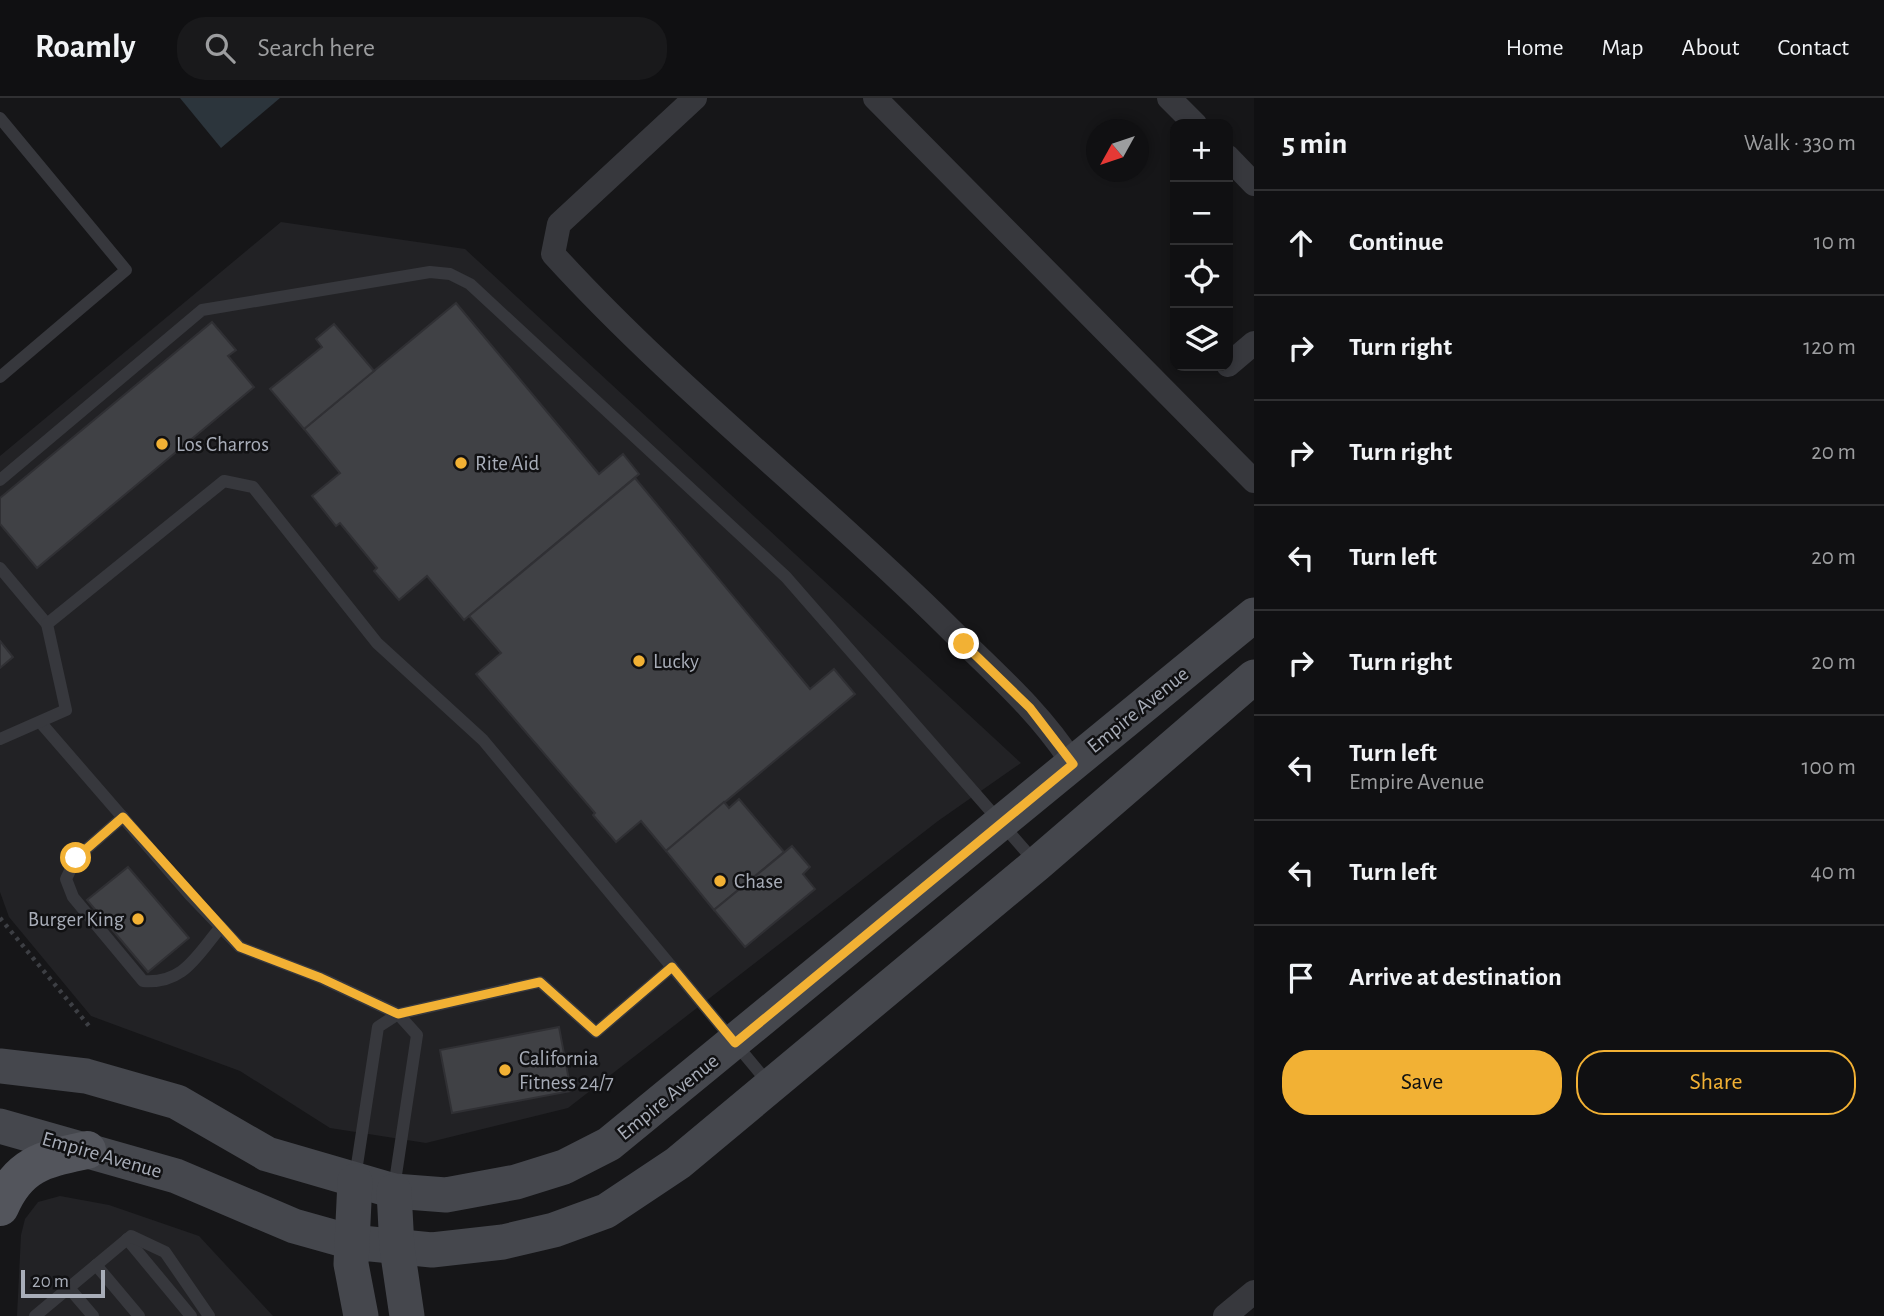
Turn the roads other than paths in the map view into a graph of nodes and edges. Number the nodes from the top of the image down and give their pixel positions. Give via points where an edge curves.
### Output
1 (695, 98) edge
2 (875, 98) edge
3 (1169, 98) edge
4 (0, 118) edge
5 (1190, 119) edge
6 (1233, 162) edge
7 (1254, 184) edge
8 (1254, 343) edge
9 (1233, 360) edge
10 (0, 377) edge
11 (0, 480) edge
12 (1254, 481) edge
13 (0, 568) edge
14 (1254, 615) edge
15 (47, 624) junction
16 (1254, 659) edge
17 (1254, 677) edge
18 (1224, 702) junction
19 (41, 723) junction
20 (0, 739) edge
21 (1073, 764) junction
22 (123, 817) junction
23 (1002, 822) junction
24 (1037, 864) junction
25 (221, 927) junction
26 (672, 967) junction
27 (398, 1014) junction
28 (735, 1043) junction
29 (0, 1066) edge
30 (770, 1085) junction
31 (0, 1126) edge
32 (87, 1150) junction
33 (355, 1181) junction
34 (394, 1191) junction
35 (0, 1207) edge
36 (127, 1239) junction
37 (351, 1242) junction
38 (397, 1248) junction
39 (96, 1265) junction
40 (69, 1288) junction
41 (1254, 1292) edge
42 (41, 1314) edge
43 (93, 1316) edge
44 (139, 1316) edge
45 (191, 1316) edge
46 (209, 1316) edge
47 (361, 1316) edge
48 (407, 1316) edge
49 (1225, 1316) edge

1 - 21 street via 559,225 553,254 607,314 698,401 887,567 1030,708
2 - 12 street
3 - 5 street
4 - 10 lane via 126,270
6 - 7 street
8 - 9 street
11 - 23 lane via 202,310 430,272 450,274 470,284 786,577
13 - 15 lane
14 - 21 main road, Empire Avenue
15 - 19 lane via 65,710
15 - 26 lane via 224,481 253,487 377,643 483,740
16 - 18 main road
17 - 18 main road, Empire Avenue
18 - 24 main road, Empire Avenue
19 - 20 lane
19 - 22 lane
21 - 23 main road, Empire Avenue
22 - 25 lane
22 - 25 lane via 76,858 65,878 73,897 143,981 163,983 179,975
23 - 24 lane
23 - 28 main road, Empire Avenue
24 - 30 main road, Empire Avenue
25 - 27 lane via 240,947
26 - 27 lane via 596,1032 540,982
26 - 28 lane
27 - 33 lane via 378,1027
27 - 34 lane via 417,1035
28 - 30 lane
28 - 34 main road, Empire Avenue via 609,1144 564,1167 516,1182 446,1195
29 - 33 main road, Empire Avenue via 86,1076 177,1102 267,1154
30 - 38 main road, Empire Avenue via 678,1163 606,1211 503,1242 432,1250
31 - 32 main road, Empire Avenue
32 - 35 main road via 39,1160 9,1186
32 - 37 main road, Empire Avenue via 176,1176 294,1226
33 - 34 main road, Empire Avenue
33 - 37 main road
34 - 38 main road
36 - 39 lane
36 - 45 lane
36 - 46 lane via 131,1236 164,1252
37 - 38 main road, Empire Avenue
37 - 47 main road
38 - 48 main road
39 - 40 lane
39 - 44 lane
40 - 42 lane
40 - 43 lane
41 - 49 street

